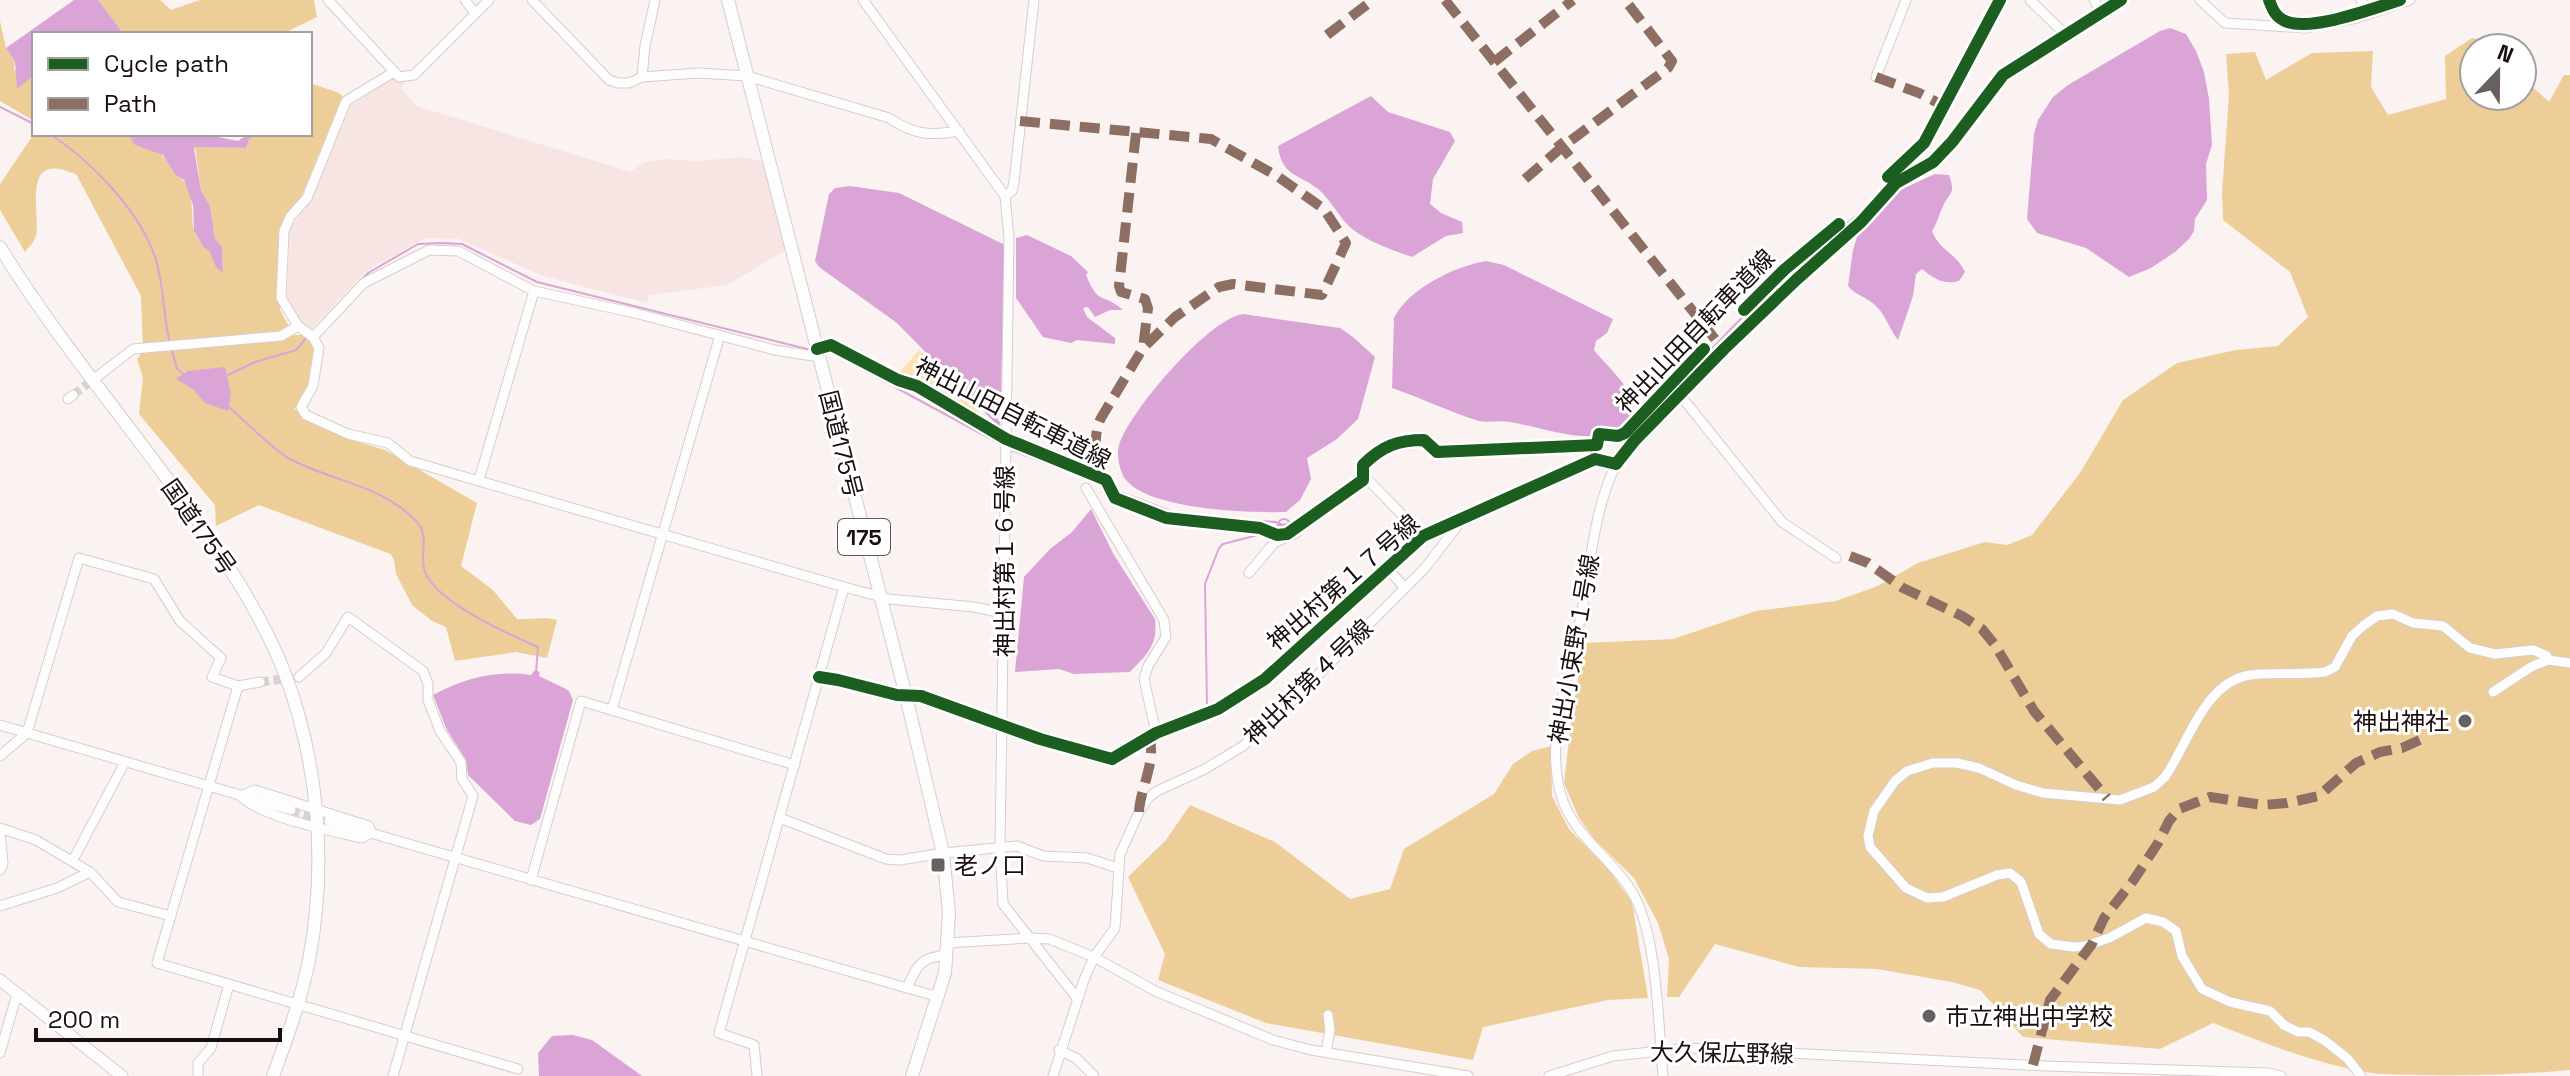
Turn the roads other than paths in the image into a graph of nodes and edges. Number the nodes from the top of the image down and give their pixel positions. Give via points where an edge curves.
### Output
1 (328, 0) edge
2 (465, 0) edge
3 (489, 0) edge
4 (532, 0) edge
5 (655, 0) edge
6 (728, 0) edge
7 (863, 0) edge
8 (1034, 0) edge
9 (1906, 0) edge
10 (2030, 0) edge
11 (2094, 0) edge
12 (2121, 0) edge
13 (2200, 0) edge
14 (2361, 0) edge
15 (2410, 0) edge
16 (2101, 12) junction
17 (475, 13) junction
18 (2368, 14) junction
19 (2065, 34) junction
20 (394, 72) junction
21 (747, 76) junction
22 (642, 77) junction
23 (1876, 77) dead end
24 (959, 131) junction
25 (1005, 196) junction
26 (0, 247) edge
27 (534, 291) junction
28 (298, 326) junction
29 (720, 335) junction
30 (313, 337) junction
31 (819, 357) junction
32 (98, 376) tunnel mouth
33 (1669, 387) dead end
34 (1680, 395) junction
35 (1616, 464) junction
36 (479, 480) junction
37 (1363, 480) dead end
38 (1086, 488) dead end
39 (1465, 516) junction
40 (663, 533) junction
41 (1296, 533) dead end
42 (1423, 536) junction
43 (1836, 558) dead end
44 (1387, 568) junction
45 (1249, 573) dead end
46 (844, 587) junction
47 (1405, 588) junction
48 (879, 595) junction
49 (1004, 607) junction
50 (2548, 660) junction
51 (2570, 663) edge
52 (299, 677) tunnel mouth
53 (819, 677) junction
54 (260, 682) tunnel mouth
55 (238, 686) junction
56 (2493, 692) dead end
57 (906, 696) junction
58 (612, 710) junction
59 (1002, 724) junction
60 (0, 725) edge
61 (27, 733) junction
62 (1156, 733) junction
63 (0, 756) edge
64 (125, 762) junction
65 (795, 765) junction
66 (207, 786) junction
67 (240, 796) junction
68 (316, 809) junction
69 (291, 810) tunnel mouth
70 (780, 818) junction
71 (323, 824) junction
72 (0, 829) edge
73 (371, 833) junction
74 (1000, 846) junction
75 (943, 853) junction
76 (456, 858) junction
77 (73, 860) junction
78 (1118, 868) junction
79 (0, 870) edge
80 (90, 872) junction
81 (531, 880) junction
82 (0, 906) edge
83 (171, 916) junction
84 (1030, 938) junction
85 (745, 941) junction
86 (948, 949) junction
87 (1094, 957) junction
88 (0, 980) edge
89 (229, 984) junction
90 (907, 988) junction
91 (17, 994) junction
92 (939, 997) junction
93 (1077, 998) junction
94 (298, 1005) junction
95 (1328, 1015) dead end
96 (404, 1035) junction
97 (1059, 1050) junction
98 (1661, 1050) junction
99 (1326, 1052) junction
100 (0, 1053) edge
101 (2033, 1065) junction
102 (518, 1069) dead end
103 (122, 1076) edge
104 (198, 1076) edge
105 (273, 1076) edge
106 (393, 1076) edge
107 (757, 1076) edge
108 (912, 1076) edge
109 (1053, 1076) edge
110 (1094, 1076) edge
111 (1468, 1076) edge
112 (1549, 1076) edge
113 (1663, 1076) edge
114 (2030, 1076) edge
115 (2281, 1076) edge
116 (2361, 1076) edge

1 - 20 street
2 - 17 street
3 - 17 street
4 - 22 street via 609,80 629,83
5 - 22 street
6 - 21 highway, 国道175号 / 175
7 - 24 street, 神出村第１６号線
8 - 25 street via 1014,182
9 - 23 street
10 - 19 street
11 - 16 street
12 - 16 street
13 - 18 street via 2225,23 2306,28
14 - 18 street
15 - 18 street
16 - 19 street
17 - 20 street via 414,75 399,77
19 - 34 street via 2003,75 1933,162 1896,183
20 - 28 street via 346,101 307,198 284,231 281,298
21 - 22 street
21 - 24 street via 889,118 907,130
21 - 31 highway, 国道175号 / 175
24 - 25 street, 神出村第１６号線
25 - 49 street, 神出村第１６号線 via 1009,238
26 - 68 highway, 国道175号 via 57,334 194,515 262,625 298,713
27 - 29 street
27 - 30 street via 458,251 429,250 364,283
27 - 36 street
28 - 30 street
28 - 32 street via 281,336 133,349
29 - 31 street
29 - 40 street
30 - 36 street via 319,348 313,386 301,407 306,415 348,434 388,443 410,461
31 - 48 highway, 国道175号 / 175
33 - 34 street
34 - 35 street
34 - 43 street via 1782,522
35 - 39 street, 神出村第１７号線 via 1595,459
35 - 98 street, 神出小束野１号線 via 1599,509 1558,725 1556,774 1567,812 1642,911
36 - 40 street
37 - 42 street
38 - 62 street via 1164,620 1166,637 1144,679
39 - 42 street, 神出村第１７号線
39 - 47 street, 神出村第４号線
40 - 46 street
40 - 58 street
41 - 45 street via 1274,543
42 - 44 street, 神出村第１７号線
44 - 47 street, 神出村第１７号線
44 - 62 street, 神出村第１７号線 via 1265,679 1218,709
46 - 48 street
46 - 53 street
47 - 78 street, 神出村第４号線 via 1243,746 1148,798
48 - 49 street via 993,611
48 - 57 highway, 国道175号 / 175
49 - 59 street, 神出村第１６号線
50 - 51 street
50 - 56 street
50 - 116 street via 2533,650 2495,654 2470,648 2443,626 2413,623 2393,614 2377,616 2352,636 2335,667 2325,672 2249,675 2211,698 2154,787 2120,800 2043,793 1979,768 1933,763 1907,771 1874,811 1870,847 1906,888 1927,898 1943,897 2010,873 2021,882 2039,934 2051,944 2086,946 2146,918 2163,922 2176,931 2182,956 2202,989 2270,1011 2284,1025 2324,1040
52 - 76 street via 326,653 348,617 423,671 440,731 461,762 462,779 473,796
53 - 57 street, 神出村第１７号線
53 - 65 street
54 - 55 street
55 - 61 street via 212,677 221,658 180,621 154,579 79,558
55 - 66 street
57 - 59 street, 神出村第１７号線 via 921,696
57 - 75 highway, 国道175号 / 175
58 - 65 street
58 - 81 street via 581,701
59 - 62 street, 神出村第１７号線 via 1112,759
59 - 74 street, 神出村第１６号線
60 - 61 street
61 - 63 street
61 - 64 street
64 - 66 street
64 - 77 street
65 - 70 street
66 - 67 street
66 - 83 street
67 - 68 street via 255,790
67 - 69 street
67 - 71 street via 250,805
68 - 71 highway, 国道175号
68 - 73 street via 369,826
70 - 75 street via 886,859
70 - 85 street
71 - 73 street via 362,838
71 - 94 highway, 国道175号 via 316,921
72 - 77 street
72 - 79 street
73 - 76 street
74 - 75 street
74 - 78 street via 1043,856 1087,858
74 - 84 street, 神出村第１６号線 via 1003,904
75 - 86 highway, 国道175号 / 175
76 - 81 street
76 - 96 street
77 - 80 street
78 - 87 street, 神出村第４号線 via 1115,928
80 - 82 street
80 - 83 street via 118,902
81 - 85 street
83 - 89 street via 157,963
84 - 86 street
84 - 87 street via 1049,939
84 - 93 street, 神出村第１６号線
85 - 90 street
85 - 107 street via 719,1033 754,1045
86 - 90 street via 916,966
86 - 92 highway, 国道175号 / 175
87 - 93 street, 神出村第４号線
87 - 99 street via 1218,1018 1273,1040
88 - 91 main road
89 - 94 street
89 - 104 street via 211,1048 198,1063
90 - 92 street
91 - 100 street
91 - 103 main road
92 - 108 highway, 国道175号 / 175
93 - 97 street, 神出村第４号線
94 - 96 street
94 - 105 highway, 国道175号
95 - 99 street
96 - 102 street
96 - 106 street
97 - 109 street, 神出村第４号線
97 - 110 street
98 - 101 street, 大久保広野線
98 - 112 street, 大久保広野線 via 1613,1056
98 - 113 street, 神出小束野１号線
99 - 111 street
101 - 114 street
101 - 115 street, 大久保広野線

